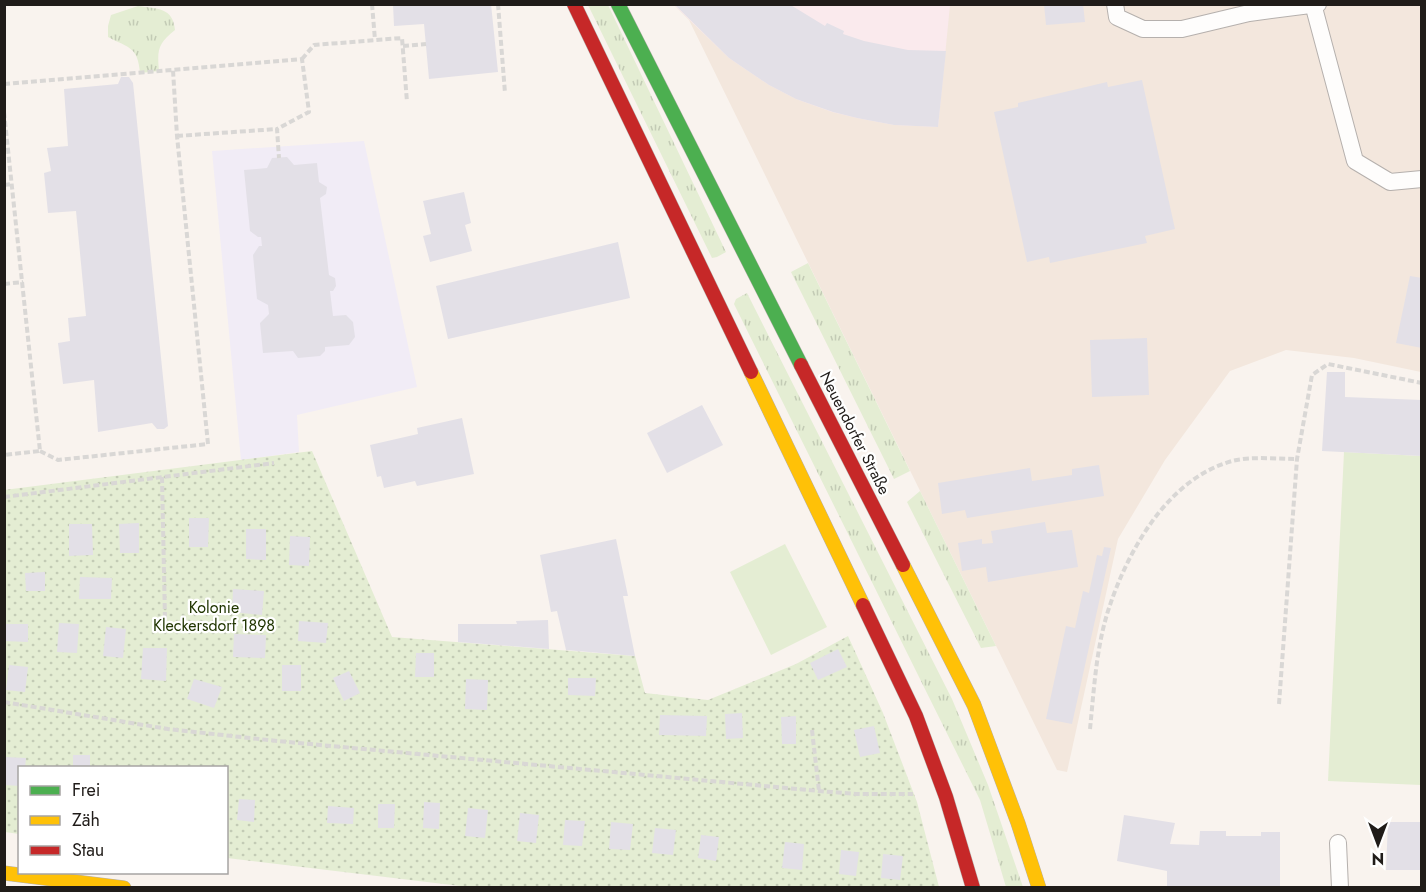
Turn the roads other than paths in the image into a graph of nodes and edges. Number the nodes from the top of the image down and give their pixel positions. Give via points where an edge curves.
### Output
1 (574, 4) edge
2 (618, 4) edge
3 (1114, 4) edge
4 (1315, 5) edge
5 (1422, 179) edge
6 (1338, 843) dead end
7 (4, 873) edge
8 (123, 888) edge
9 (973, 888) edge
10 (1039, 888) edge
11 (1340, 888) edge

1 - 9 main road via 916,716
2 - 10 main road, Neuendorfer Straße via 974,705
3 - 4 lane via 1117,16 1143,28 1182,29 1249,13
4 - 5 lane via 1355,161 1390,182
6 - 11 lane
7 - 8 main road

